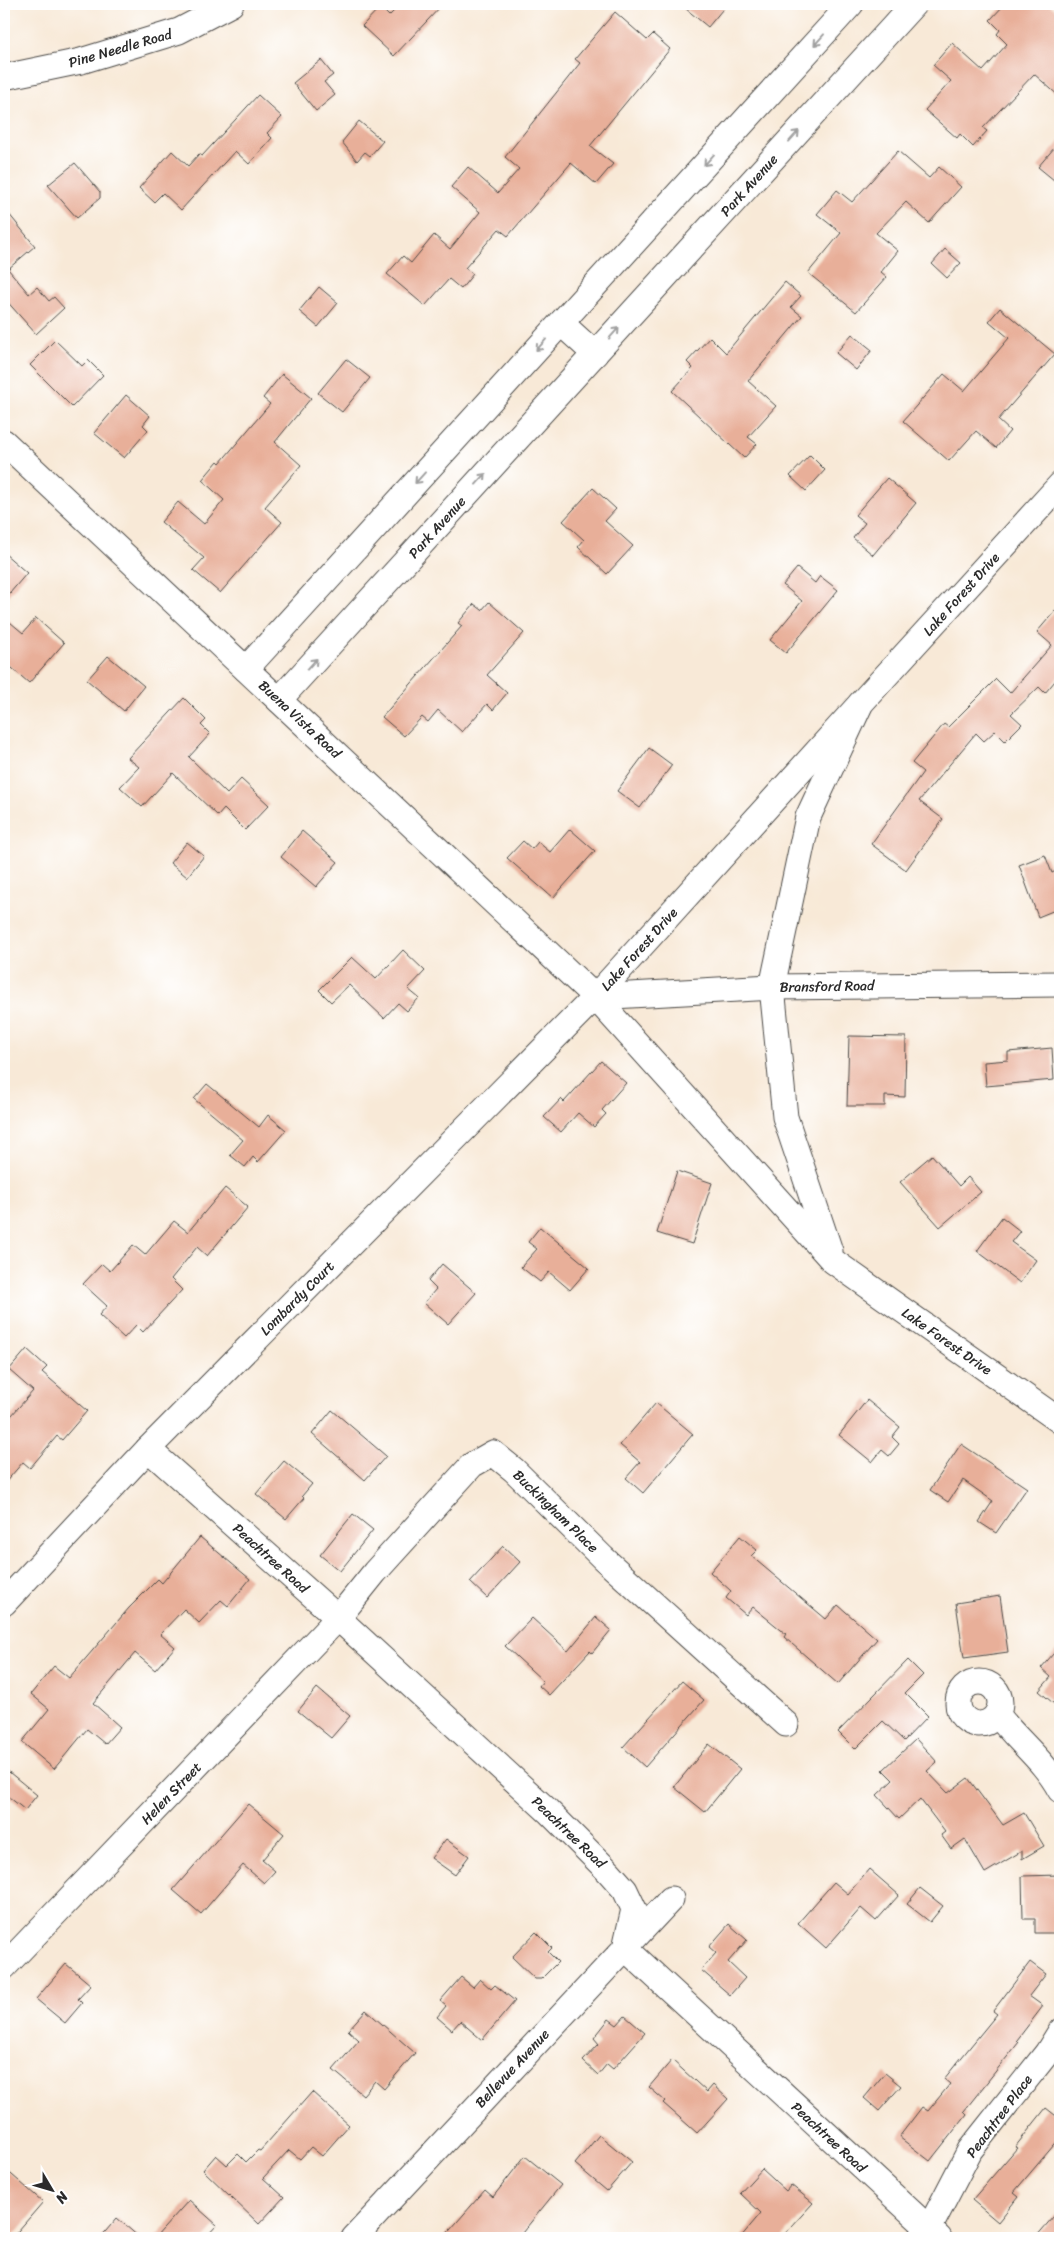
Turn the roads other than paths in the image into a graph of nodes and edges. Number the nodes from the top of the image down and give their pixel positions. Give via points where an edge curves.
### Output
1 (231, 4) edge
2 (851, 4) edge
3 (902, 8) edge
4 (4, 77) edge
5 (561, 323) junction
6 (595, 354) junction
7 (4, 442) edge
8 (1060, 485) edge
9 (246, 669) junction
10 (279, 700) junction
11 (861, 703) junction
12 (1060, 984) edge
13 (772, 986) junction
14 (595, 997) junction
15 (833, 1261) junction
16 (1060, 1421) edge
17 (148, 1449) junction
18 (4, 1603) edge
19 (338, 1618) junction
20 (997, 1714) dead end
21 (786, 1724) dead end
22 (1060, 1790) edge
23 (671, 1899) dead end
24 (625, 1948) junction
25 (4, 1967) edge
26 (1060, 2032) edge
27 (930, 2235) edge
28 (354, 2238) edge

1 - 4 street, Pine Needle Road via 179,31 81,61
2 -> 5 street
6 -> 3 street, Park Avenue
5 - 6 street
5 -> 9 street
10 -> 6 street, Park Avenue
7 - 9 street, Buena Vista Road
8 - 11 street, Lake Forest Drive
9 - 10 street, Buena Vista Road
10 - 14 street, Buena Vista Road
11 - 13 street, Lake Forest Drive via 808,818
11 - 14 street, Lake Forest Drive
12 - 13 street, Bransford Road
13 - 14 street, Bransford Road
13 - 15 street, Lake Forest Drive via 785,1117
14 - 15 street, Lake Forest Drive
14 - 17 street, Lombardy Court
15 - 16 street, Lake Forest Drive
17 - 18 street, Lombardy Court
17 - 19 street, Peachtree Road
19 - 21 street, Buckingham Place via 472,1465 493,1452 603,1558
19 - 24 street, Peachtree Road via 610,1872 625,1890 634,1909
19 - 25 street, Helen Street
20 - 22 street via 1050,1771
23 - 24 street, Bellevue Avenue
24 - 27 street, Peachtree Road
24 - 28 street, Bellevue Avenue
26 - 27 street, Peachtree Place via 970,2150

